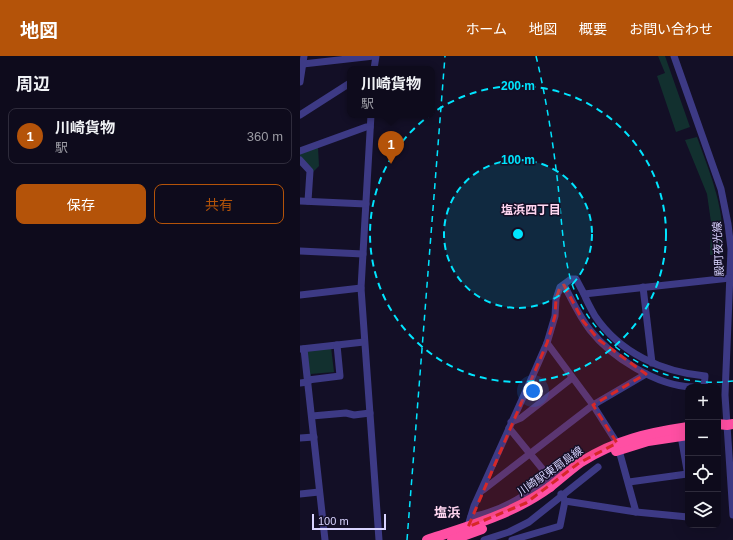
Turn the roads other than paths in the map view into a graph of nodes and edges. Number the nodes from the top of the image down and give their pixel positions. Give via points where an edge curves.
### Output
1 (375, 56) edge
2 (674, 56) edge
3 (302, 62) edge
4 (374, 66) edge
5 (300, 82) edge
6 (347, 85) edge
7 (300, 115) edge
8 (371, 118) edge
9 (370, 127) junction
10 (300, 151) edge
11 (300, 160) edge
12 (300, 201) edge
13 (308, 202) junction
14 (366, 204) junction
15 (300, 251) edge
16 (363, 254) junction
17 (730, 278) junction
18 (564, 285) junction
19 (642, 287) junction
20 (361, 288) junction
21 (584, 294) junction
22 (300, 295) edge
23 (364, 342) junction
24 (546, 343) junction
25 (337, 345) junction
26 (302, 349) edge
27 (652, 363) junction
28 (646, 374) junction
29 (572, 378) junction
30 (308, 381) junction
31 (300, 383) edge
32 (704, 384) edge
33 (685, 386) edge
34 (729, 395) edge
35 (593, 405) junction
36 (370, 413) junction
37 (312, 416) junction
38 (510, 425) junction
39 (724, 426) edge
40 (685, 428) edge
41 (685, 435) edge
42 (314, 437) junction
43 (300, 438) edge
44 (619, 446) junction
45 (529, 453) junction
46 (598, 467) dead end
47 (685, 475) edge
48 (629, 482) junction
49 (481, 491) junction
50 (557, 491) junction
51 (319, 492) junction
52 (300, 494) edge
53 (636, 512) junction
54 (733, 515) edge
55 (471, 517) junction
56 (685, 517) edge
57 (325, 540) edge
58 (379, 540) edge
59 (427, 540) edge
60 (452, 540) edge
61 (466, 540) edge
62 (484, 540) edge
63 (512, 540) edge

1 - 3 street
1 - 4 street
2 - 17 street, 殿町夜光線 via 724,200 730,236
3 - 5 street
6 - 7 street
8 - 9 street
9 - 10 street
9 - 14 street
11 - 13 street via 310,171
12 - 13 street
13 - 14 street
14 - 16 street
15 - 16 street
16 - 20 street
17 - 19 street
17 - 34 street, 殿町夜光線
18 - 21 street via 571,279 576,279
18 - 24 street via 560,287 556,299 555,316
18 - 28 street via 583,321 599,340 613,353
19 - 21 street
19 - 27 street
20 - 22 street
20 - 23 street
21 - 27 street via 595,315 610,334 629,350
23 - 25 street
23 - 36 street
24 - 29 street
24 - 38 street
25 - 26 street
25 - 30 street via 340,376
26 - 30 street
27 - 32 street via 675,371 705,376
28 - 33 street
28 - 35 street
29 - 35 street
29 - 38 street
30 - 31 street
30 - 37 street
34 - 39 street, 殿町夜光線
35 - 44 street
35 - 45 street
36 - 37 street
36 - 58 street
37 - 42 street
38 - 45 street
38 - 49 street
39 - 54 street, 殿町夜光線 via 730,463
40 - 44 highway, 川崎駅東扇島線 via 640,436
41 - 44 highway, 川崎駅東扇島線
42 - 43 street
42 - 51 street
44 - 48 street
44 - 50 highway, 川崎駅東扇島線
44 - 50 highway, 川崎駅東扇島線 via 580,463
45 - 49 street
45 - 50 street
46 - 62 street via 529,522
47 - 48 street
48 - 53 street
49 - 55 street
50 - 53 street
50 - 55 street via 535,489 490,512
50 - 59 highway, 川崎駅東扇島線, bridge via 502,514
50 - 60 highway, 川崎駅東扇島線, bridge via 504,521
50 - 63 street via 560,526
51 - 52 street
51 - 57 street
53 - 56 street
55 - 61 street

